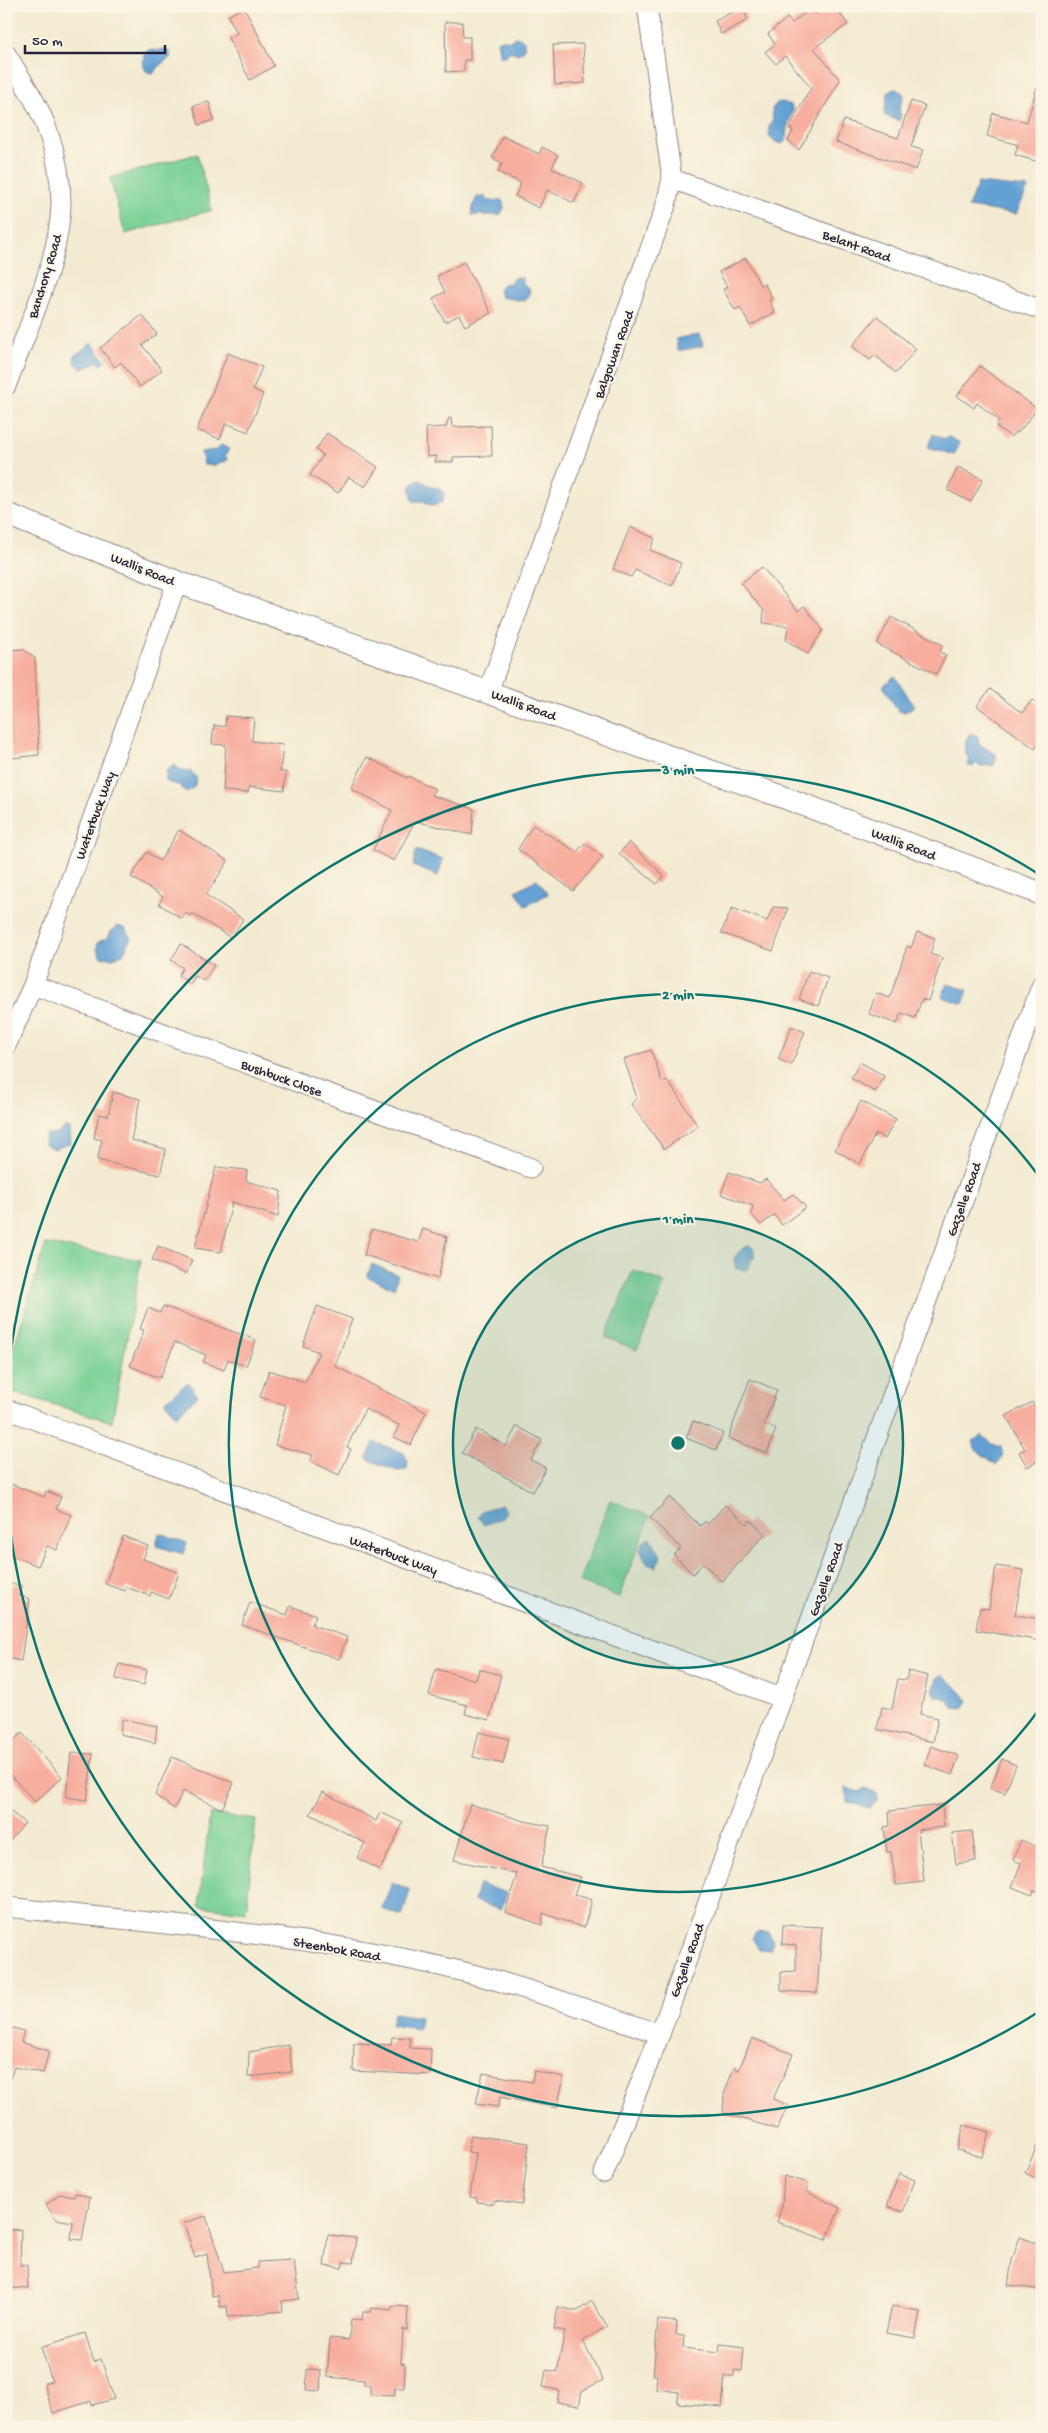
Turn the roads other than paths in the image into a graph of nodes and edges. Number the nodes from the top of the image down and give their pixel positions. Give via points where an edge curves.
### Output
1 (647, 6) edge
2 (6, 54) edge
3 (672, 179) junction
4 (1042, 310) edge
5 (6, 386) edge
6 (6, 514) edge
7 (177, 582) junction
8 (488, 692) junction
9 (1042, 894) edge
10 (1042, 984) edge
11 (33, 985) junction
12 (6, 1046) edge
13 (531, 1168) dead end
14 (6, 1409) edge
15 (781, 1698) junction
16 (6, 1907) edge
17 (660, 2034) junction
18 (604, 2173) dead end

1 - 3 street, Balgowan Road
2 - 5 street, Banchory Road via 48,131 61,203 57,236 46,277
3 - 4 street, Belant Road
3 - 8 street, Balgowan Road via 658,232
6 - 7 street, Wallis Road
7 - 8 street, Wallis Road
7 - 11 street, Waterbuck Way
8 - 9 street, Wallis Road via 792,800
10 - 15 street, Gazelle Road
11 - 12 street, Waterbuck Way
11 - 13 street, Bushbuck Close
14 - 15 street, Waterbuck Way
15 - 17 street, Gazelle Road
16 - 17 street, Steenbok Road via 274,1937 383,1956 490,1979
17 - 18 street, Gazelle Road

